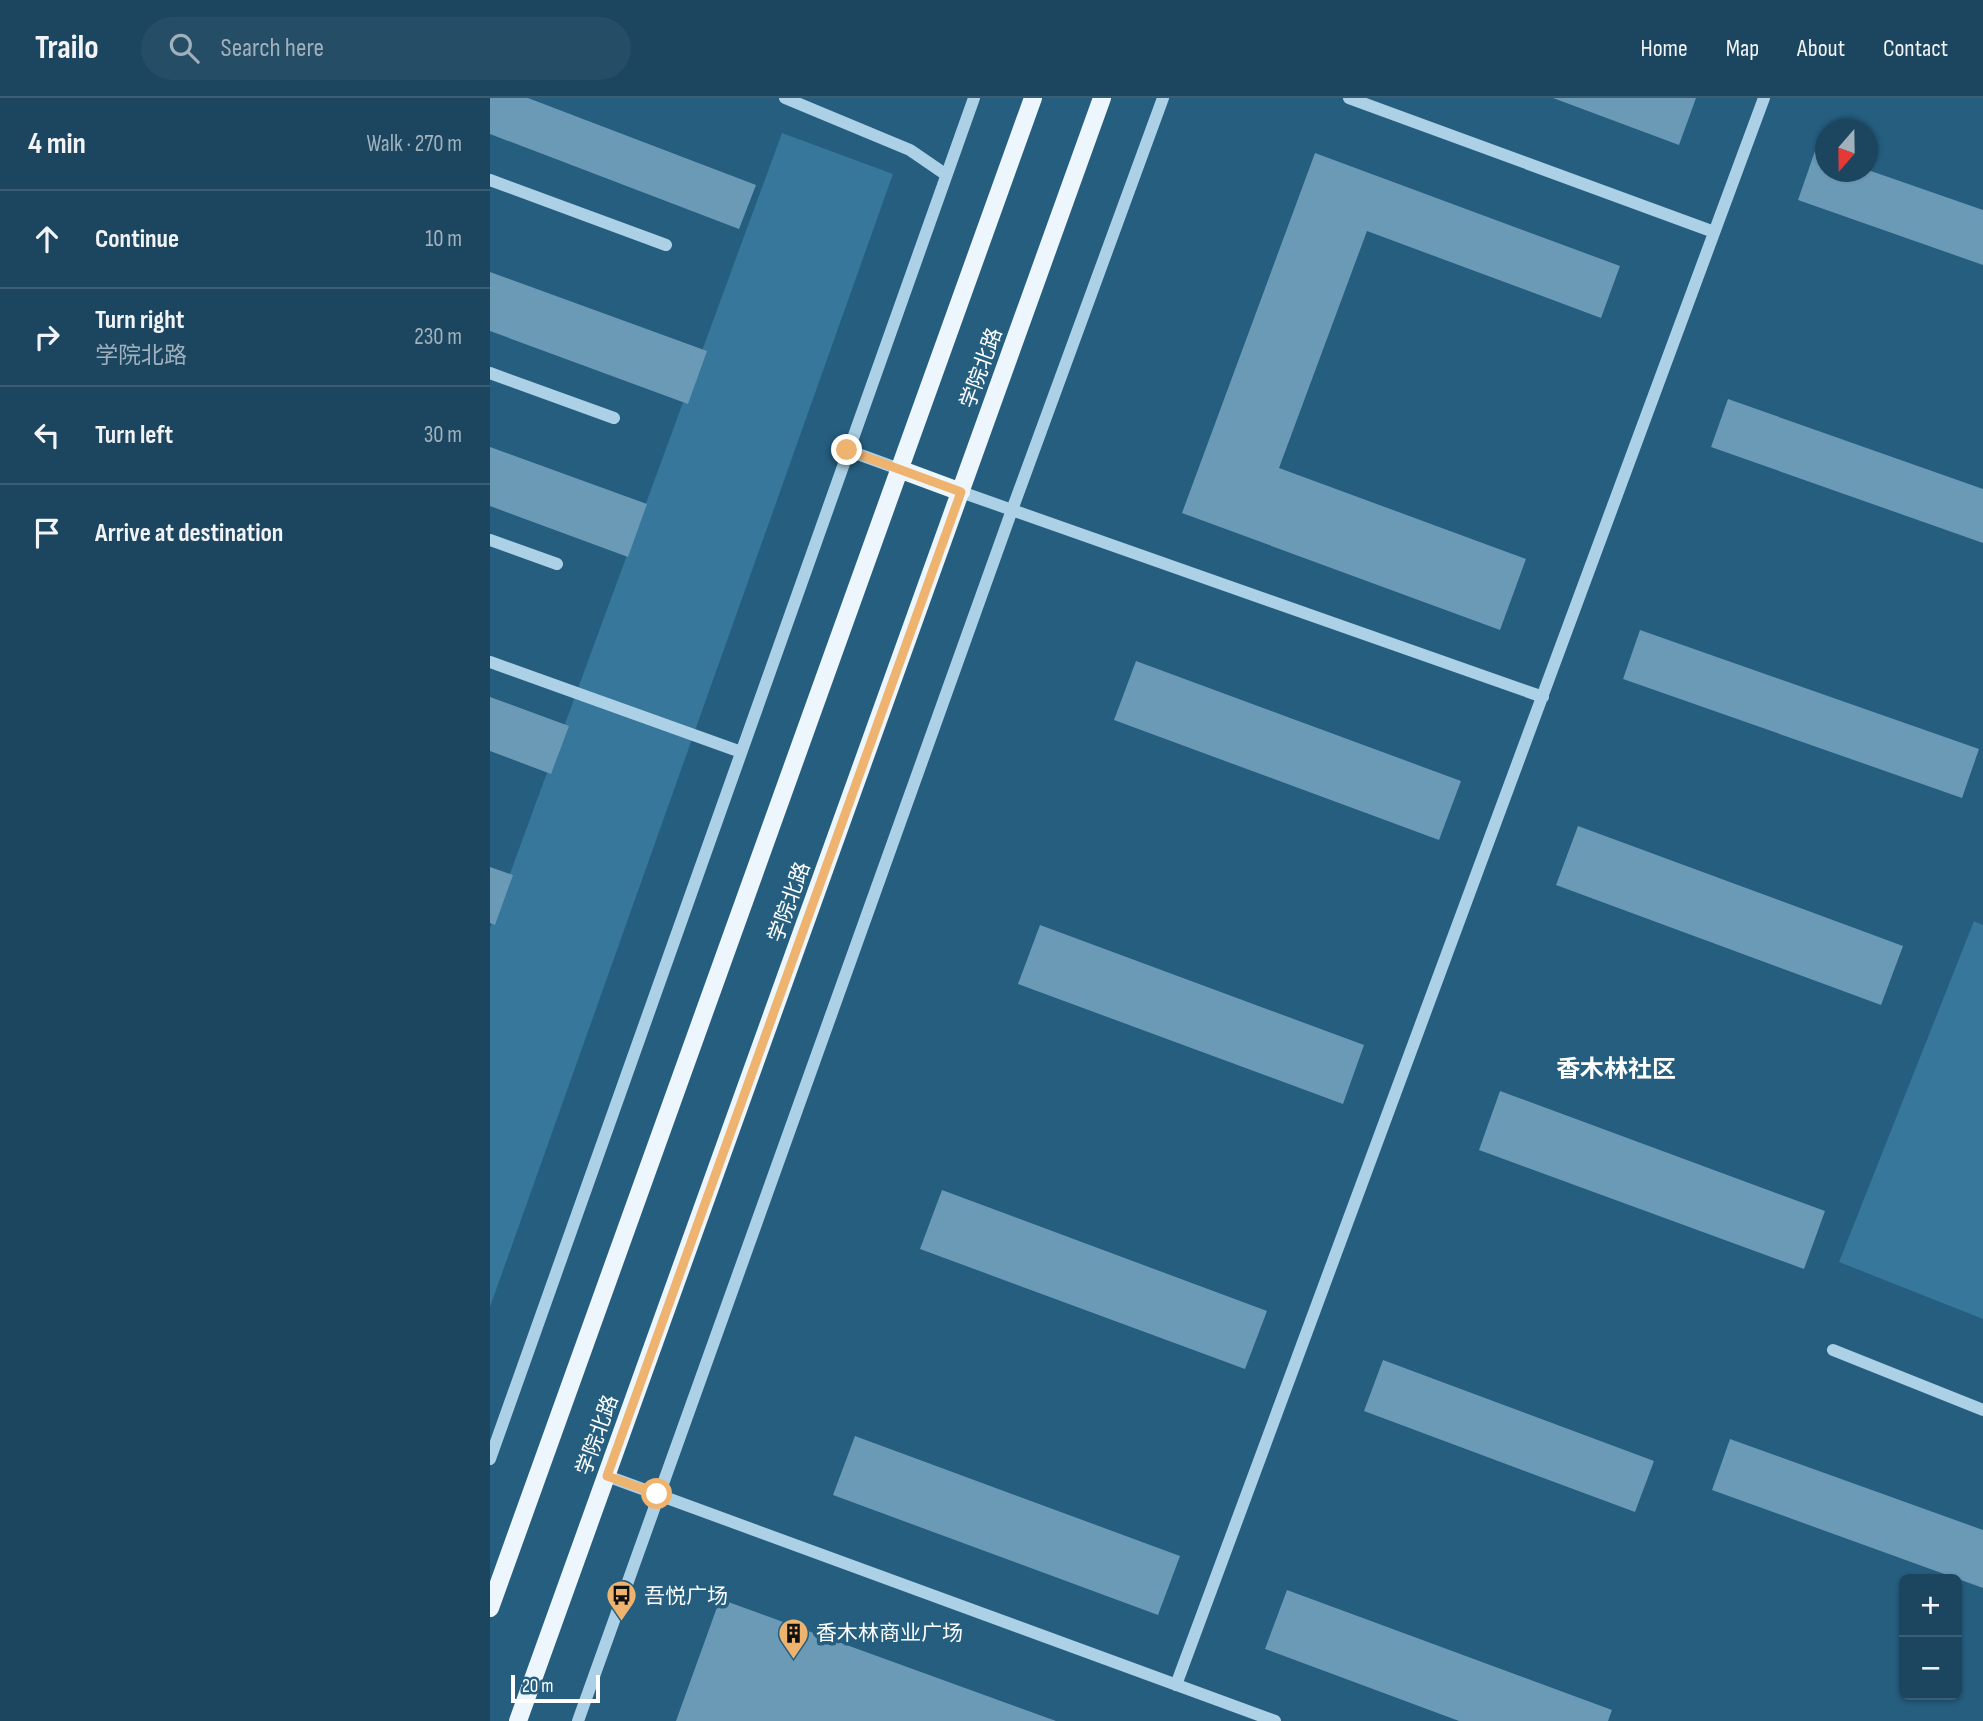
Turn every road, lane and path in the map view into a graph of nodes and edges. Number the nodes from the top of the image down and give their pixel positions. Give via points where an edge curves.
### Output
1 (785, 98) edge
2 (974, 98) edge
3 (1033, 98) edge
4 (1102, 98) edge
5 (1163, 98) edge
6 (1349, 98) edge
7 (1764, 98) edge
8 (945, 174) junction
9 (490, 180) edge
10 (1714, 232) junction
11 (666, 245) dead end
12 (490, 373) edge
13 (614, 418) dead end
14 (847, 450) junction
15 (899, 469) junction
16 (961, 492) junction
17 (1012, 510) junction
18 (490, 540) edge
19 (557, 564) dead end
20 (490, 662) edge
21 (1543, 697) junction
22 (741, 752) junction
23 (1833, 1350) dead end
24 (1983, 1410) edge
25 (490, 1459) edge
26 (607, 1476) junction
27 (657, 1494) junction
28 (490, 1608) edge
29 (1176, 1685) junction
30 (518, 1721) edge
31 (578, 1721) edge
32 (1275, 1721) edge

1 - 8 street via 910,150
2 - 8 street
3 - 15 main road, 学院北路
4 - 16 main road, 学院北路
5 - 17 street
6 - 10 street
7 - 10 street
8 - 14 street
9 - 11 street
10 - 21 street
12 - 13 street
14 - 15 street
14 - 22 street
15 - 16 main road
15 - 28 main road, 学院北路
16 - 17 street
16 - 26 main road, 学院北路
17 - 21 street
17 - 27 street
18 - 19 street
20 - 22 street
21 - 29 street
22 - 25 street
23 - 24 street
26 - 27 street
26 - 30 main road, 学院北路
27 - 29 street
27 - 31 street
29 - 32 street

